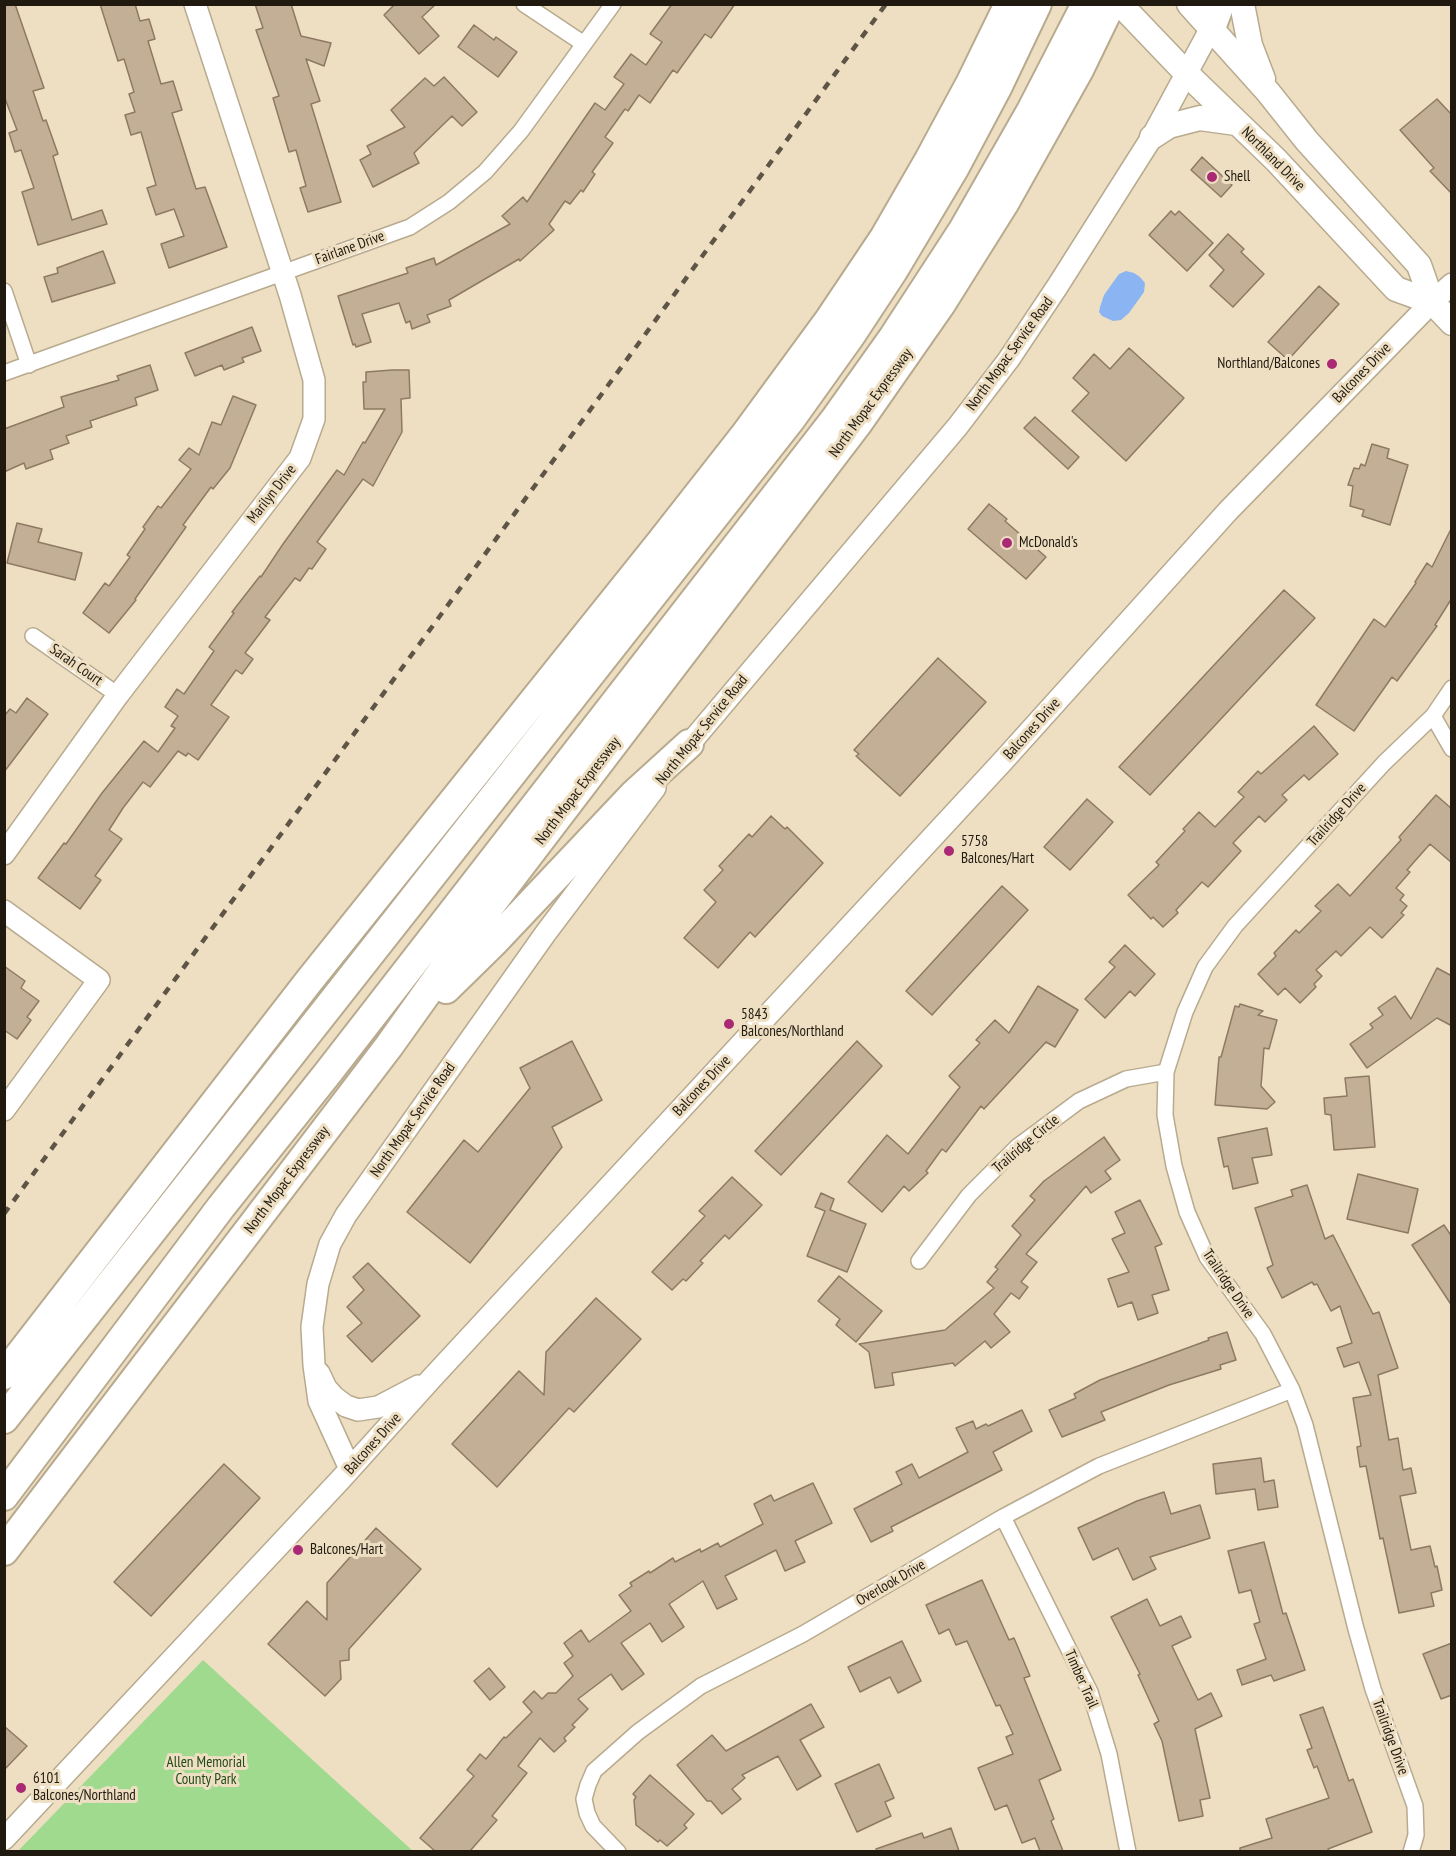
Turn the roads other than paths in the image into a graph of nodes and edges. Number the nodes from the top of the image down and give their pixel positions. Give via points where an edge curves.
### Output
1 (195, 4) edge
2 (524, 4) edge
3 (613, 4) edge
4 (1009, 4) edge
5 (1037, 4) edge
6 (1086, 4) edge
7 (1111, 4) edge
8 (1120, 4) edge
9 (1189, 4) edge
10 (1242, 4) edge
11 (1215, 16) edge
12 (584, 44) junction
13 (1069, 64) junction
14 (1187, 74) junction
15 (1268, 92) junction
16 (1236, 123) junction
17 (1152, 136) junction
18 (284, 272) junction
19 (1452, 284) edge
20 (4, 291) edge
21 (1432, 302) junction
22 (1452, 323) edge
23 (840, 327) junction
24 (29, 365) junction
25 (4, 373) edge
26 (33, 636) dead end
27 (1452, 688) edge
28 (118, 695) junction
29 (1433, 716) junction
30 (689, 744) junction
31 (1452, 748) edge
32 (4, 854) edge
33 (4, 911) edge
34 (323, 1014) junction
35 (389, 1046) junction
36 (1166, 1072) junction
37 (327, 1074) junction
38 (4, 1110) edge
39 (119, 1229) junction
40 (919, 1261) dead end
41 (314, 1365) junction
42 (144, 1366) junction
43 (4, 1375) edge
44 (432, 1378) junction
45 (1292, 1390) junction
46 (4, 1419) edge
47 (350, 1469) junction
48 (4, 1497) edge
49 (1003, 1517) junction
50 (4, 1551) edge
51 (4, 1839) edge
52 (618, 1851) edge
53 (1128, 1851) edge
54 (1411, 1851) edge

1 - 18 street, Marilyn Drive
2 - 12 street
3 - 12 street, Fairlane Drive
4 - 23 highway
5 - 23 highway via 955,167 893,271
6 - 13 highway
7 - 13 highway, North Mopac Expressway
8 - 14 main road, Northland Drive
9 - 11 main road, Northland Drive
10 - 15 main road via 1250,45
11 - 14 street, North Mopac Service Road
11 - 15 main road, Northland Drive
12 - 18 street, Fairlane Drive via 513,140 485,172 449,202 410,226
13 - 35 highway, North Mopac Expressway via 993,220 941,304 858,423 476,924
13 - 37 highway via 894,336 841,410
14 - 16 main road, Northland Drive
14 - 17 street, North Mopac Service Road
15 - 21 main road, Northland Drive via 1419,265
16 - 17 main road via 1200,118 1170,126
16 - 21 main road, Northland Drive via 1276,160 1396,289
17 - 30 street, North Mopac Service Road via 1009,358 951,434
18 - 24 street, Fairlane Drive
18 - 28 street, Marilyn Drive via 314,380 314,419 300,458
19 - 21 street, Balcones Drive
20 - 24 street
21 - 22 main road, Northland Drive
21 - 44 street, Balcones Drive via 1228,511 1003,761
23 - 34 highway via 733,495
23 - 39 highway via 744,436 309,981
24 - 25 street, Fairlane Drive
26 - 28 street, Sarah Court
27 - 29 street, Trailridge Drive
28 - 32 street, Marilyn Drive
29 - 31 street
29 - 36 street, Trailridge Drive via 1384,763 1235,926 1205,967 1185,1012
30 - 35 highway via 634,794
30 - 41 street, North Mopac Service Road via 552,925 346,1215 330,1244 318,1284 312,1327
33 - 38 street via 99,980
34 - 39 highway
34 - 46 highway
35 - 42 highway, North Mopac Expressway
36 - 40 street, Trailridge Circle via 1126,1079 1079,1101 1017,1147 969,1195
36 - 45 street, Trailridge Drive via 1165,1115 1187,1212 1207,1257 1263,1334
37 - 42 highway via 158,1313
37 - 48 highway via 221,1207
39 - 43 highway
41 - 44 street via 334,1397 358,1410 378,1407
41 - 47 street, North Mopac Service Road via 319,1401
42 - 50 highway, North Mopac Expressway
44 - 47 street, Balcones Drive
45 - 49 street, Overlook Drive via 1099,1466
45 - 54 street, Trailridge Drive via 1305,1425 1373,1689 1415,1806 1416,1835
47 - 51 street, Balcones Drive
49 - 52 street, Overlook Drive via 803,1634 701,1686 594,1771 584,1798 587,1813 593,1826
49 - 53 street, Timber Trail via 1090,1692 1109,1754

